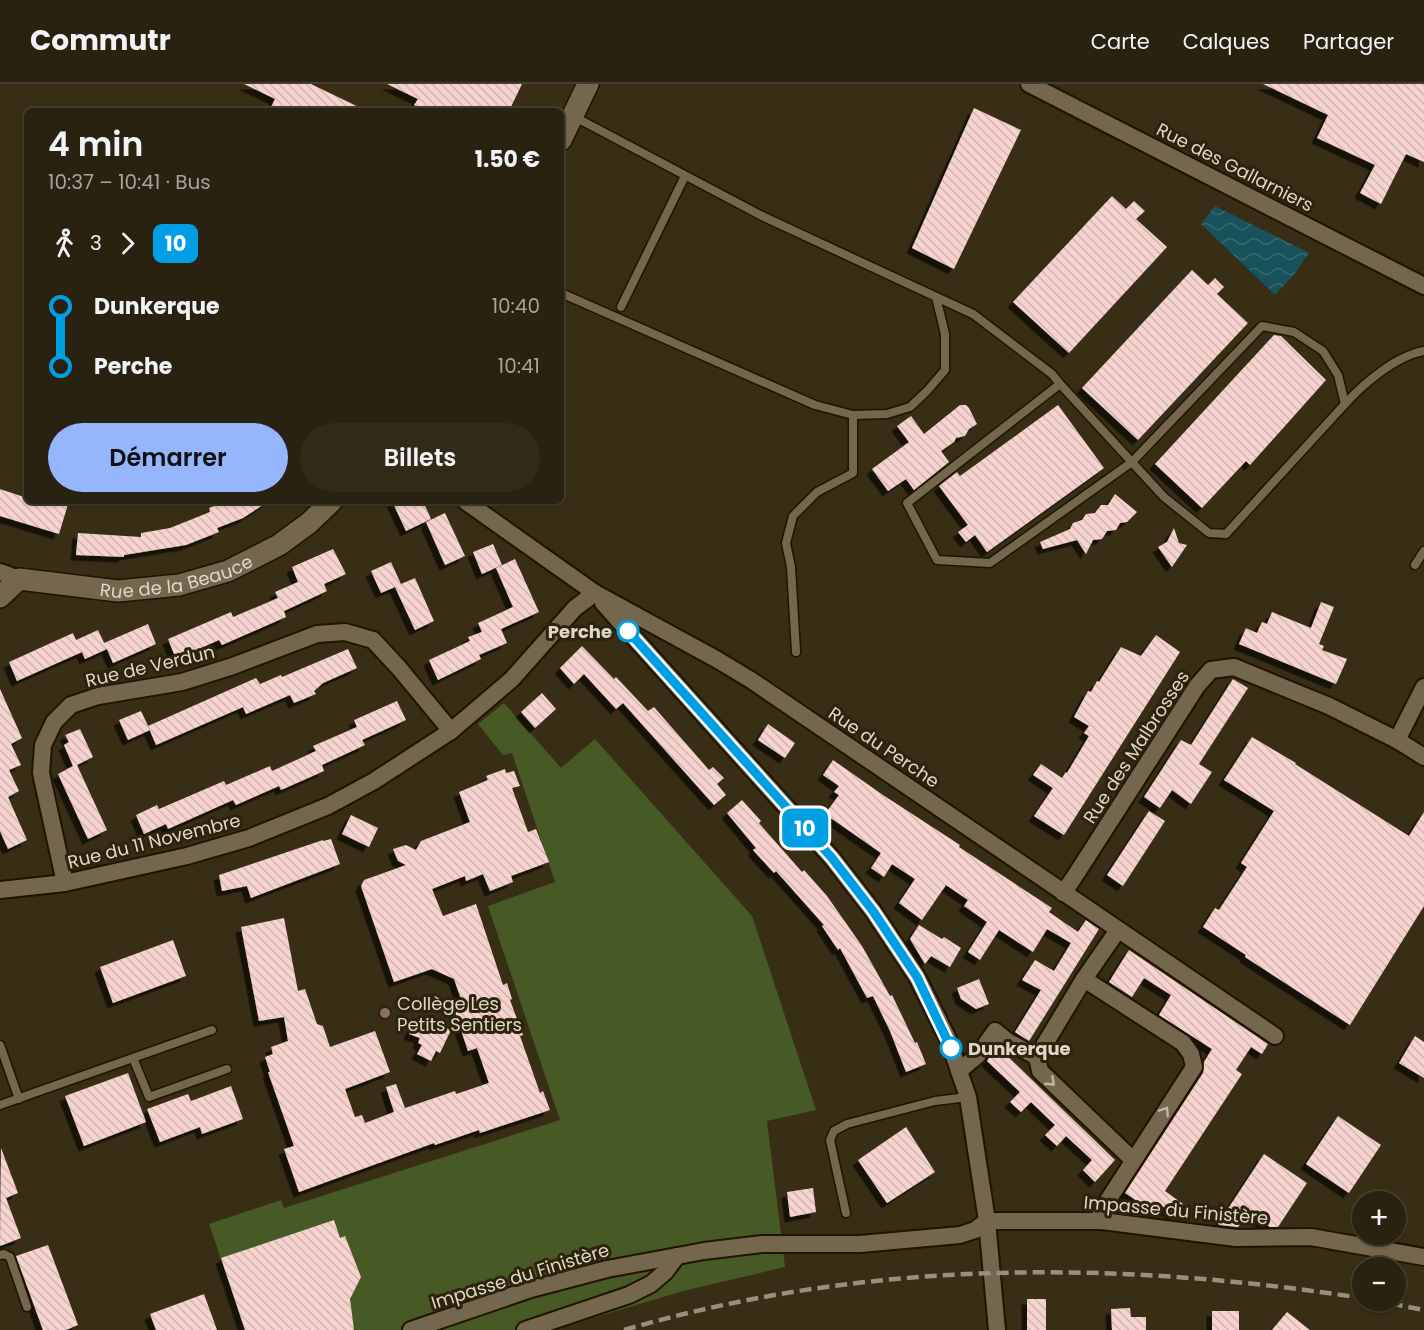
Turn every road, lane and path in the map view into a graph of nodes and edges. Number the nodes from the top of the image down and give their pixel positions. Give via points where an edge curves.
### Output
1 (588, 84) edge
2 (1029, 84) edge
3 (573, 116) junction
4 (564, 134) edge
5 (685, 176) junction
6 (1424, 286) edge
7 (564, 294) edge
8 (936, 297) junction
9 (621, 307) dead end
10 (1424, 351) edge
11 (1060, 384) junction
12 (1345, 404) junction
13 (853, 415) junction
14 (1132, 462) junction
15 (329, 504) edge
16 (469, 504) edge
17 (1424, 551) edge
18 (1415, 565) dead end
19 (9, 576) edge
20 (595, 593) junction
21 (0, 597) edge
22 (796, 652) dead end
23 (1424, 687) edge
24 (451, 731) junction
25 (1397, 740) junction
26 (1424, 757) edge
27 (65, 883) junction
28 (0, 890) edge
29 (1063, 892) junction
30 (1118, 930) junction
31 (1084, 979) junction
32 (212, 1030) dead end
33 (1275, 1036) dead end
34 (0, 1045) edge
35 (1037, 1057) junction
36 (133, 1058) junction
37 (227, 1069) dead end
38 (959, 1071) junction
39 (968, 1097) junction
40 (19, 1099) junction
41 (0, 1105) edge
42 (1133, 1160) junction
43 (846, 1213) dead end
44 (987, 1221) junction
45 (1102, 1221) junction
46 (0, 1256) edge
47 (676, 1256) junction
48 (1424, 1257) edge
49 (27, 1307) dead end
50 (411, 1330) edge
51 (525, 1330) edge
52 (997, 1330) edge

1 - 3 street
2 - 6 street, Rue des Gallarniers
3 - 4 street
3 - 5 lane
5 - 8 lane
5 - 9 lane
7 - 13 lane via 815,405
8 - 11 lane via 973,314
8 - 13 lane via 945,333 945,370 910,406 886,414
10 - 12 lane via 1379,372
11 - 14 lane
11 - 14 lane via 907,503 937,560 990,563
12 - 14 lane via 1226,534 1209,533 1164,497
12 - 14 lane via 1338,375 1323,351 1294,332 1262,326
13 - 22 lane via 854,473 817,492 792,516 786,543
15 - 19 street, Rue de la Beauce via 279,545 228,572 179,585 118,591
16 - 20 street, Rue du Perche
17 - 18 lane
19 - 21 street
20 - 24 street, Rue du 11 Novembre via 575,608 512,679
20 - 29 street, Rue du Perche via 751,680
20 - 38 street via 832,858 873,911 917,977 948,1039
23 - 25 street
24 - 27 street, Rue du 11 Novembre via 338,801 249,838
24 - 27 street, Rue de Verdun via 373,639 345,632 317,634 182,682 98,696 70,705 54,722 43,745 41,772
25 - 26 street, Rue des Malbrosses
25 - 29 street, Rue des Malbrosses via 1329,706 1234,667 1211,670
27 - 28 street, Rue du 11 Novembre
29 - 30 street, Rue du Perche
30 - 31 street
30 - 33 street, Rue du Perche
31 - 35 street
42 -> 31 street via 1194,1067 1191,1054 1182,1043
32 - 36 lane
34 - 40 lane
35 - 38 street via 995,1031 978,1055
35 -> 42 street via 1040,1071
36 - 37 lane via 149,1097
36 - 40 lane
38 - 39 street
39 - 43 lane via 935,1101 847,1124 834,1131 830,1140
39 - 44 street
40 - 41 lane
42 - 45 street via 1101,1211
44 - 45 street, Impasse du Finistère
44 - 47 street, Impasse du Finistère via 960,1235 860,1244 762,1244
44 - 52 street
45 - 48 street, Impasse du Finistère via 1236,1238 1311,1237
46 - 49 lane via 10,1257
47 - 50 street, Impasse du Finistère via 542,1286
47 - 51 street via 651,1284 629,1295

